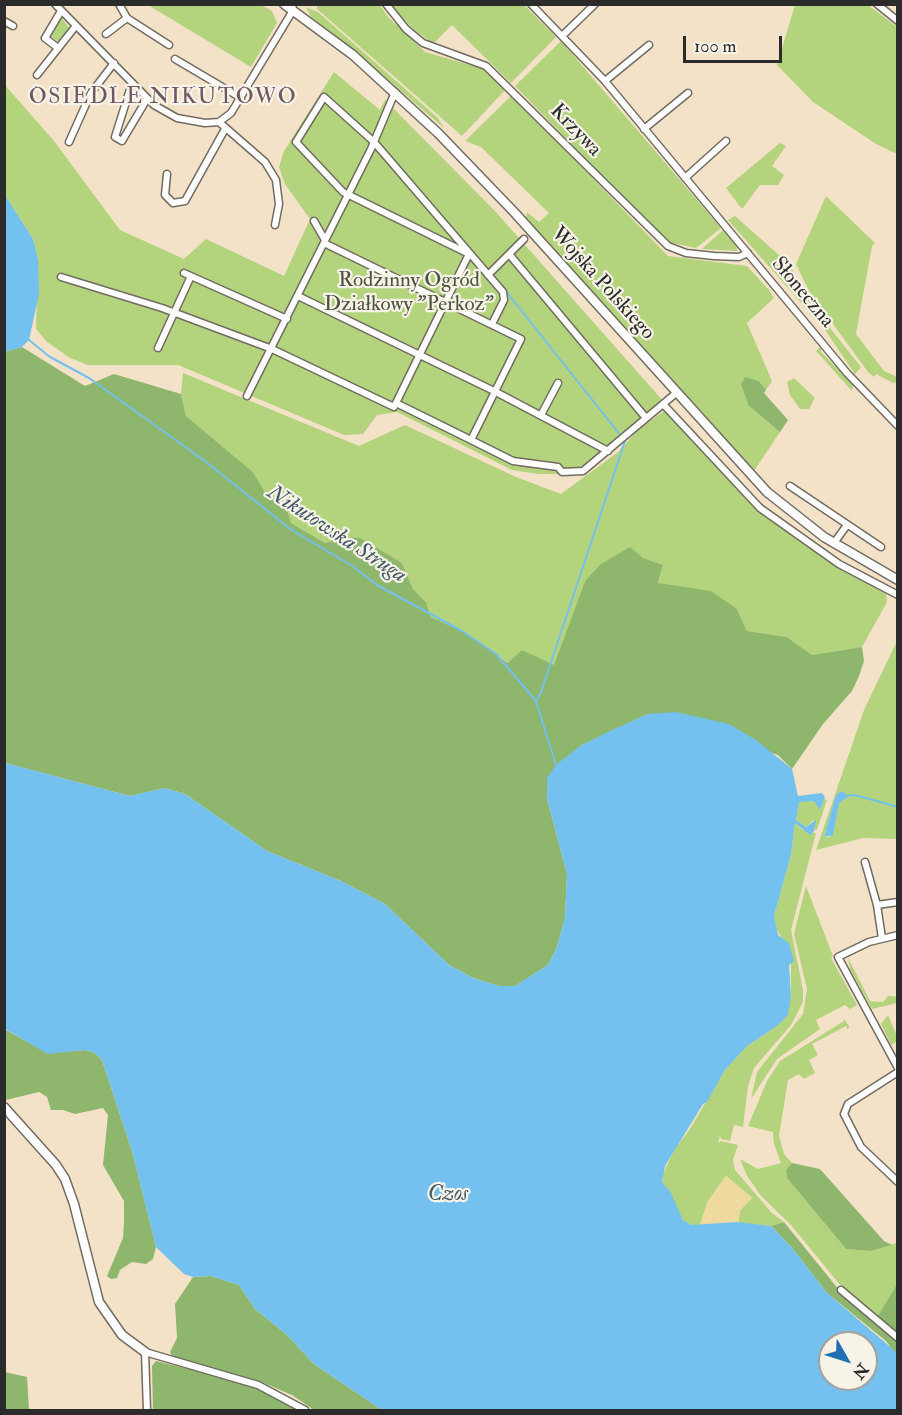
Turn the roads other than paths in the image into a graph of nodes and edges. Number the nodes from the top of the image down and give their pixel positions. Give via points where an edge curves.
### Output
1 (55, 4) edge
2 (119, 4) edge
3 (284, 4) edge
4 (386, 4) edge
5 (531, 4) edge
6 (594, 4) edge
7 (877, 4) edge
8 (292, 7) edge
9 (61, 11) junction
10 (127, 18) junction
11 (4, 21) edge
12 (897, 21) edge
13 (13, 26) dead end
14 (75, 27) junction
15 (106, 34) dead end
16 (562, 36) junction
17 (170, 45) dead end
18 (649, 45) dead end
19 (58, 48) junction
20 (175, 59) dead end
21 (114, 63) junction
22 (37, 75) dead end
23 (605, 81) junction
24 (132, 83) junction
25 (395, 92) junction
26 (688, 93) dead end
27 (241, 98) junction
28 (147, 99) junction
29 (219, 122) junction
30 (225, 129) junction
31 (644, 129) junction
32 (374, 141) junction
33 (726, 141) dead end
34 (69, 142) dead end
35 (167, 174) dead end
36 (685, 178) junction
37 (347, 195) junction
38 (314, 221) dead end
39 (275, 225) dead end
40 (524, 238) dead end
41 (325, 242) junction
42 (748, 253) junction
43 (469, 254) junction
44 (509, 254) junction
45 (184, 273) dead end
46 (488, 274) junction
47 (191, 276) junction
48 (61, 277) dead end
49 (298, 296) junction
50 (445, 302) junction
51 (175, 313) junction
52 (287, 319) junction
53 (492, 324) junction
54 (158, 348) dead end
55 (272, 349) junction
56 (420, 355) junction
57 (558, 383) dead end
58 (494, 392) junction
59 (675, 394) junction
60 (247, 396) dead end
61 (396, 403) junction
62 (663, 404) junction
63 (541, 415) junction
64 (646, 418) junction
65 (897, 426) edge
66 (471, 440) junction
67 (608, 451) junction
68 (790, 486) dead end
69 (847, 525) junction
70 (834, 543) junction
71 (881, 547) dead end
72 (897, 580) edge
73 (897, 595) edge
74 (866, 862) dead end
75 (897, 902) edge
76 (877, 905) junction
77 (897, 935) edge
78 (882, 938) junction
79 (897, 1070) edge
80 (4, 1107) edge
81 (897, 1182) edge
82 (840, 1290) dead end
83 (897, 1338) edge
84 (146, 1352) junction
85 (147, 1410) edge
86 (305, 1410) edge

1 - 9 street
2 - 10 street
3 - 8 street, Wojska Polskiego
4 - 42 street, Krzywa via 423,43 486,66 668,246 686,253 714,256 739,257
5 - 16 street, Słoneczna
6 - 16 street
7 - 12 street
8 - 25 street, Wojska Polskiego
8 - 27 street
9 - 14 street
9 - 19 street via 45,38
10 - 15 street
10 - 17 street
11 - 13 street
14 - 19 street
14 - 21 street
16 - 23 street, Słoneczna
18 - 23 street
19 - 22 street
20 - 27 street
21 - 24 street
21 - 34 street via 91,93
23 - 31 street, Słoneczna
24 - 28 street
24 - 28 street via 115,137 122,141
25 - 32 street
25 - 59 street, Wojska Polskiego via 508,205
26 - 31 street
27 - 29 street
28 - 29 street via 168,114 189,122
29 - 30 street
30 - 35 street via 184,201 173,203 165,195
30 - 39 street via 265,162 276,180 279,204
31 - 36 street, Słoneczna
32 - 37 street
32 - 37 street via 324,97 296,142
32 - 43 street
33 - 36 street
36 - 42 street, Słoneczna
37 - 41 street
37 - 43 street
38 - 41 street
40 - 44 street
41 - 49 street
41 - 50 street
42 - 65 street, Słoneczna
43 - 46 street
43 - 50 street
44 - 46 street
44 - 64 street
45 - 47 street
46 - 53 street via 505,295
47 - 51 street
47 - 52 street
48 - 51 street
49 - 52 street
49 - 56 street
50 - 53 street
50 - 56 street
51 - 54 street
51 - 55 street
52 - 55 street
53 - 58 street via 521,339
55 - 60 street
55 - 61 street via 394,407
56 - 58 street
56 - 61 street
57 - 63 street
58 - 63 street
58 - 66 street
59 - 62 street
59 - 70 street, Wojska Polskiego via 767,492
61 - 66 street
62 - 64 street
62 - 73 street via 760,508 839,564
63 - 67 street
64 - 67 street
66 - 67 street via 513,461 558,467 562,472 583,471
68 - 69 street
69 - 70 street
69 - 71 street
70 - 72 street, Wojska Polskiego
74 - 76 street
75 - 76 street
76 - 78 street
77 - 78 street
78 - 79 street via 838,957
79 - 81 street via 848,1104 844,1114 861,1147
80 - 84 street via 65,1179 99,1302 122,1335
82 - 83 street
84 - 85 street
84 - 86 street via 258,1385

